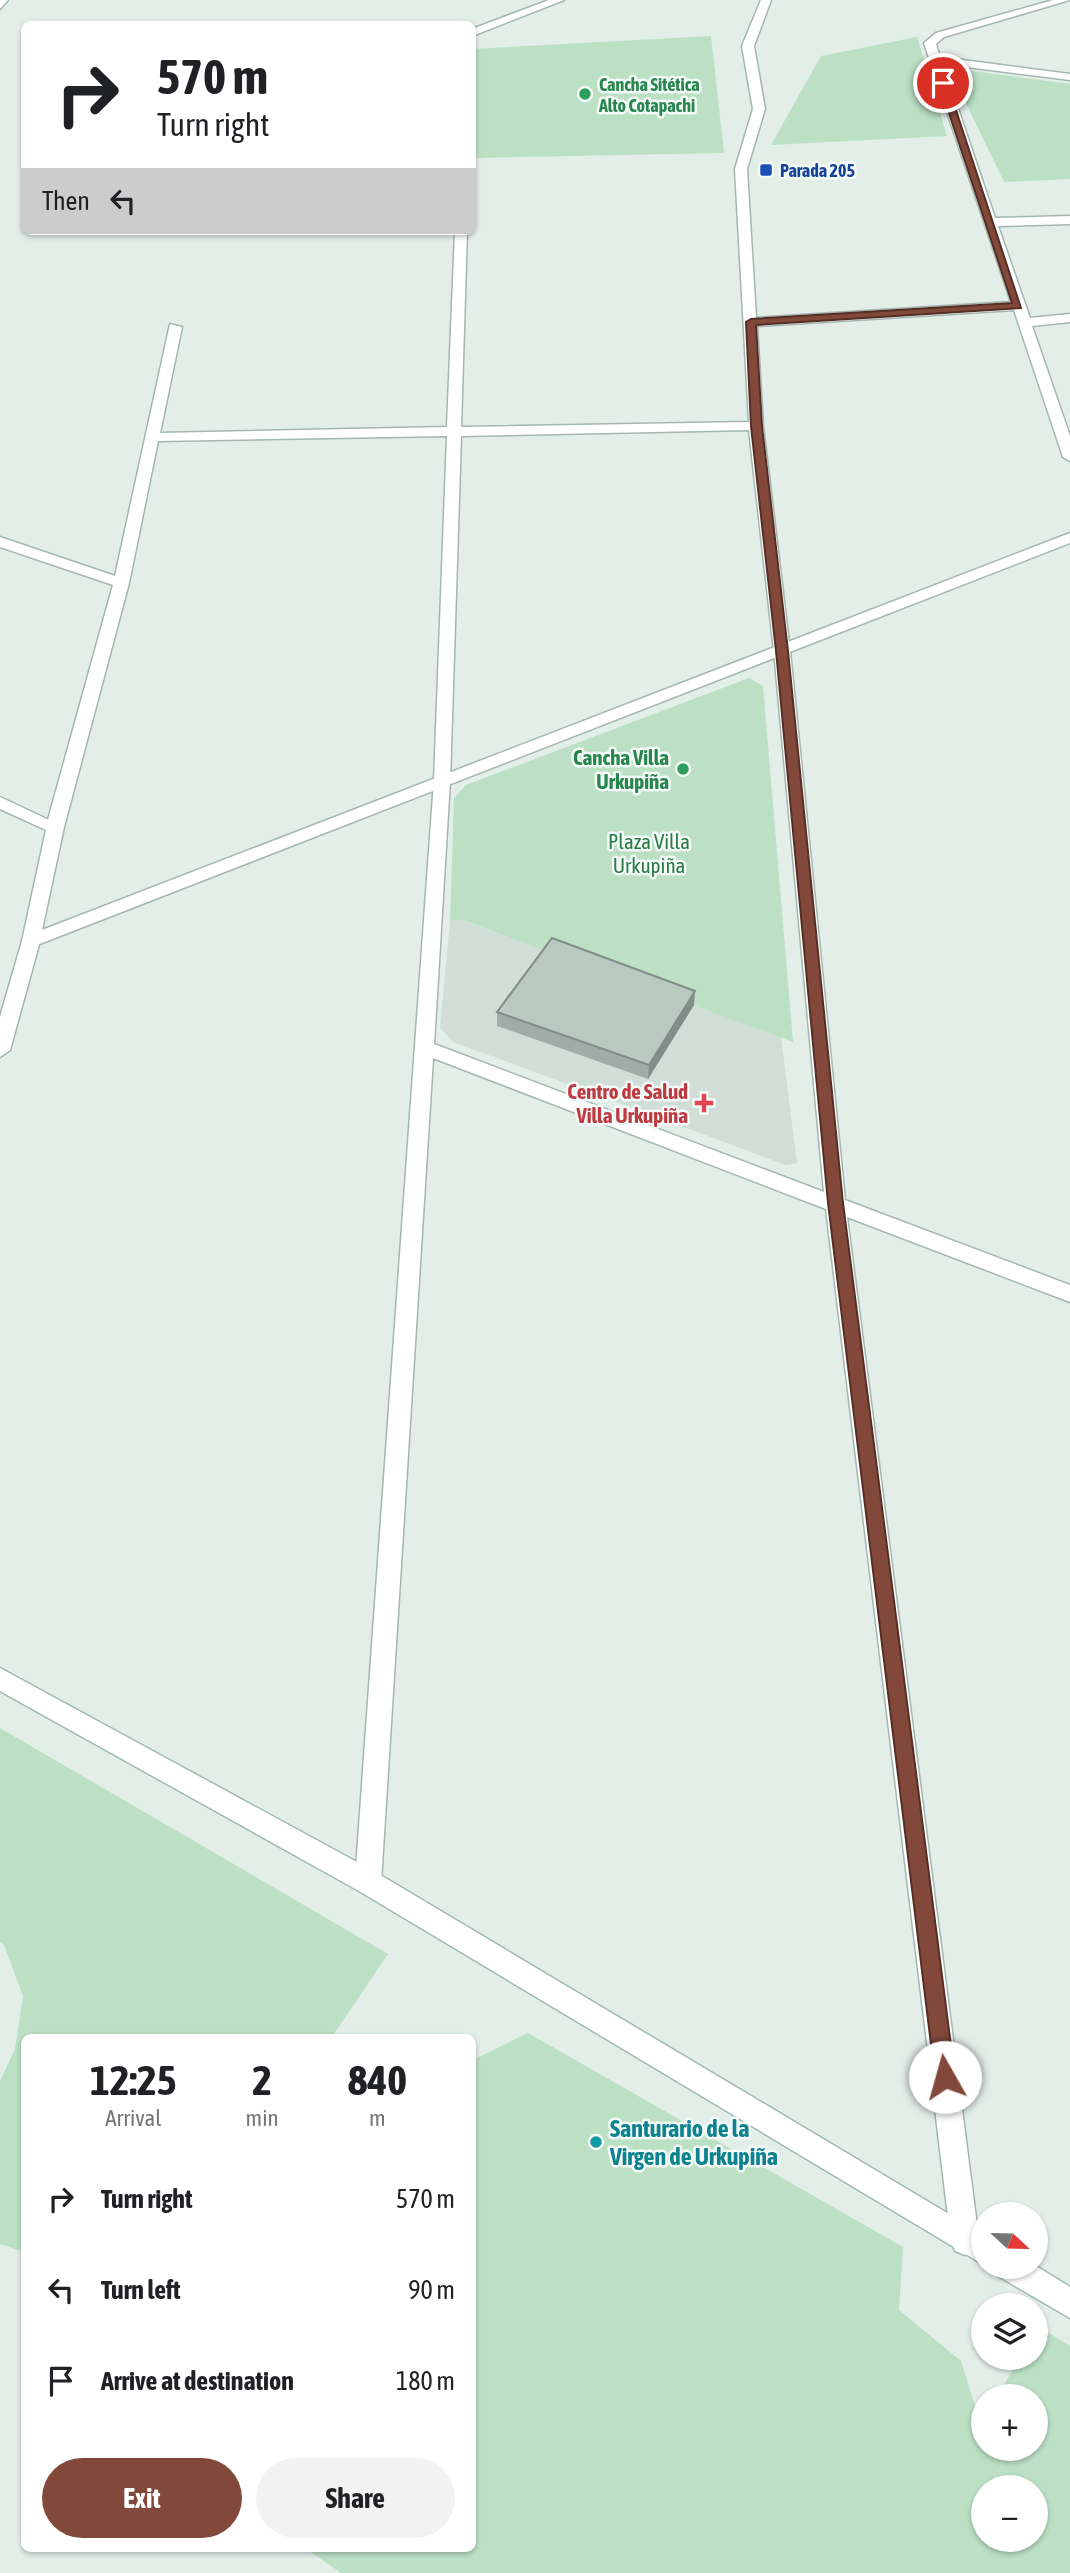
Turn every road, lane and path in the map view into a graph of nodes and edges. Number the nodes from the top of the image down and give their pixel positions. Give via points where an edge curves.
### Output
1 (3, 0) edge
2 (559, 0) edge
3 (766, 0) edge
4 (1065, 0) edge
5 (1029, 4) edge
6 (0, 6) edge
7 (476, 31) edge
8 (935, 60) junction
9 (1070, 77) edge
10 (1070, 220) edge
11 (990, 222) junction
12 (461, 235) edge
13 (1018, 306) junction
14 (1070, 318) edge
15 (751, 322) junction
16 (1024, 323) junction
17 (175, 327) dead end
18 (1065, 425) edge
19 (756, 426) junction
20 (453, 431) junction
21 (154, 437) junction
22 (1070, 457) edge
23 (1070, 538) edge
24 (0, 542) edge
25 (121, 583) junction
26 (782, 651) junction
27 (442, 781) junction
28 (0, 802) edge
29 (55, 827) junction
30 (31, 941) junction
31 (426, 1048) junction
32 (0, 1050) edge
33 (835, 1203) junction
34 (1070, 1294) edge
35 (0, 1679) edge
36 (368, 1882) junction
37 (971, 2223) edge
38 (971, 2244) edge
39 (1030, 2279) edge
40 (1070, 2303) edge

1 - 6 street
2 - 7 street
3 - 15 street via 748,46 759,109 741,169
4 - 5 street
5 - 8 street via 940,35 930,43
8 - 9 street
8 - 11 street
10 - 11 street
11 - 13 street
12 - 20 street
13 - 15 street
13 - 16 street
14 - 16 street
15 - 19 street
16 - 18 street
17 - 21 street
18 - 22 street
19 - 20 street
19 - 26 street
20 - 21 street
20 - 27 street
21 - 25 street
23 - 26 street
24 - 25 street
25 - 29 street
26 - 27 street
26 - 33 street
27 - 30 street
27 - 31 street
28 - 29 street
29 - 30 street
30 - 32 street
31 - 33 street
31 - 36 street
33 - 34 street
33 - 37 street
35 - 36 street
36 - 38 street
39 - 40 street

